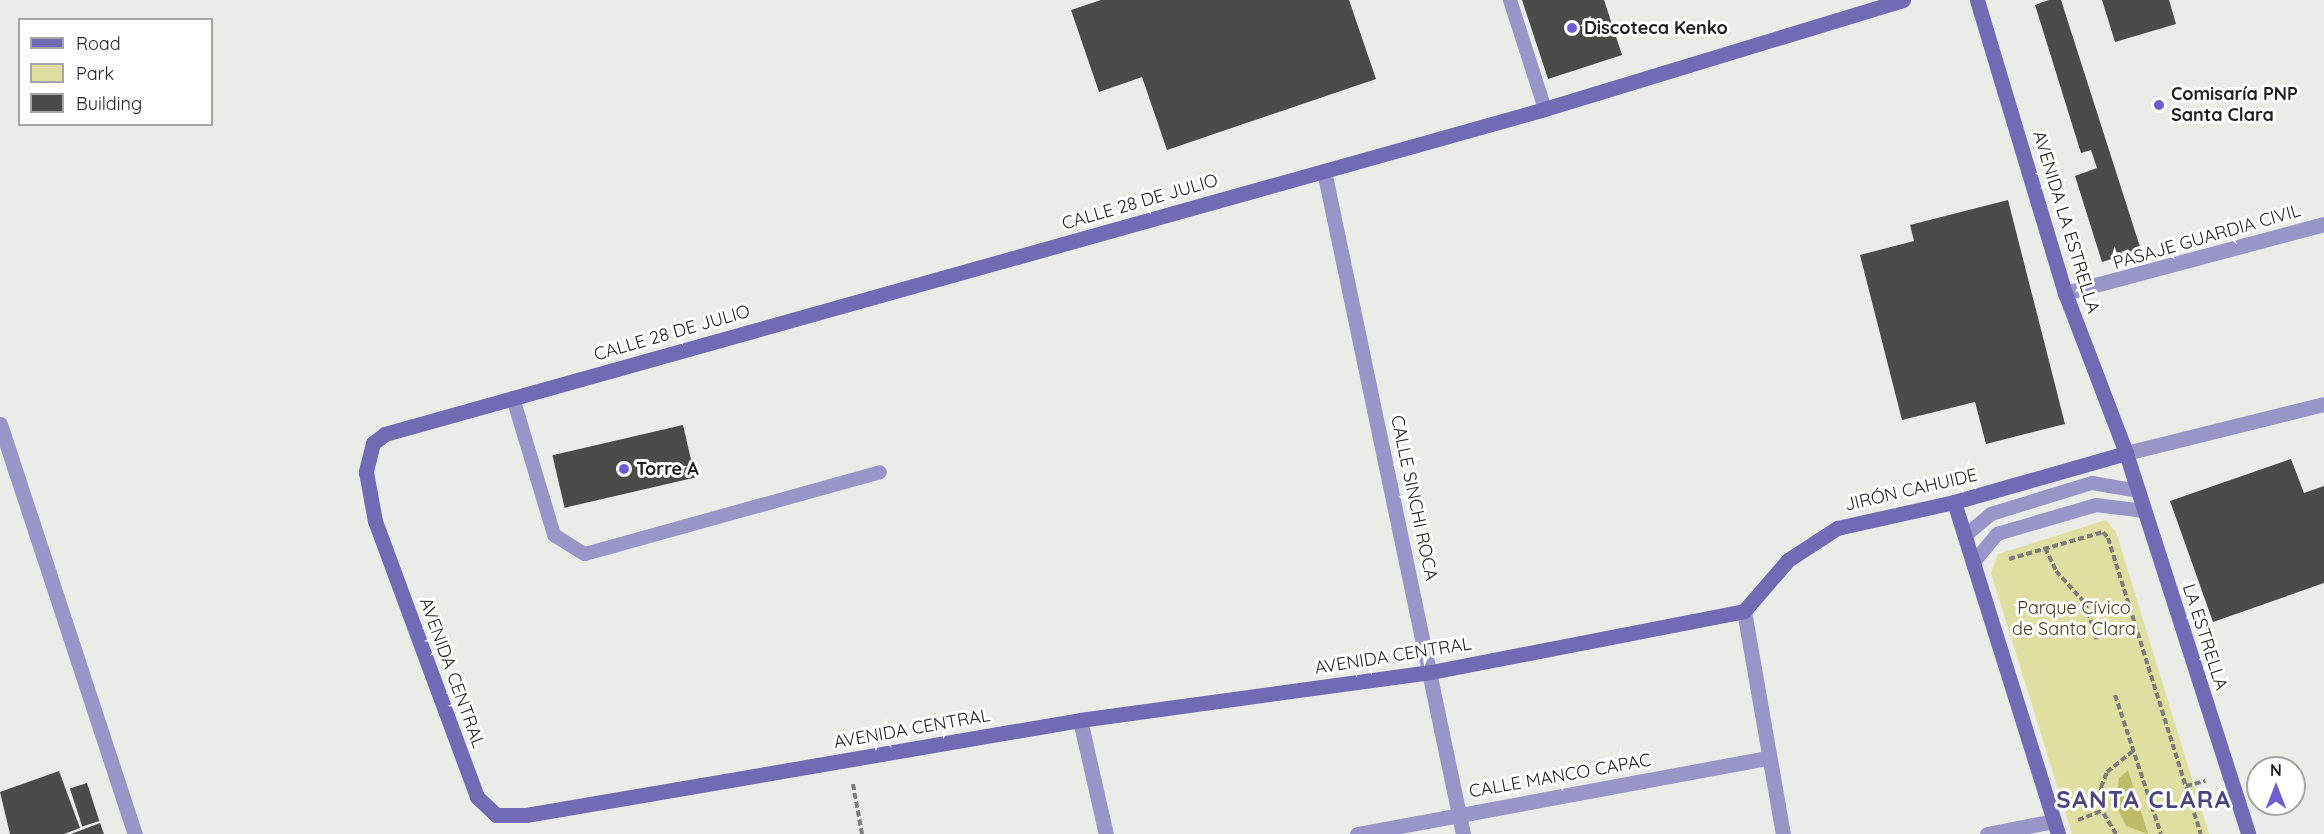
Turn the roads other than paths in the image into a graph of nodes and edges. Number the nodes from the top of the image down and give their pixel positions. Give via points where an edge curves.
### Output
1 (1510, 0) edge
2 (1903, 0) edge
3 (1977, 0) edge
4 (1545, 109) junction
5 (1324, 171) junction
6 (2324, 224) edge
7 (2065, 293) junction
8 (513, 398) junction
9 (2324, 404) edge
10 (0, 424) edge
11 (386, 434) joint
12 (2126, 453) junction
13 (880, 472) dead end
14 (2139, 492) junction
15 (1954, 502) junction
16 (2145, 511) junction
17 (1965, 536) junction
18 (1973, 563) junction
19 (1744, 611) junction
20 (1431, 672) junction
21 (1080, 720) junction
22 (1769, 758) junction
23 (1459, 814) junction
24 (2055, 827) edge
25 (135, 834) edge
26 (1106, 834) edge
27 (1358, 834) edge
28 (1463, 834) edge
29 (1783, 834) edge
30 (1987, 834) edge
31 (2248, 834) edge

1 - 4 lane
2 - 4 street, CALLE 28 DE JULIO
3 - 7 street, AVENIDA LA ESTRELLA
4 - 5 street, CALLE 28 DE JULIO
5 - 8 street, CALLE 28 DE JULIO
5 - 20 street, CALLE SINCHI ROCA
6 - 7 street, PASAJE GUARDIA CIVIL
7 - 12 street, AVENIDA LA ESTRELLA
8 - 11 street, CALLE 28 DE JULIO
8 - 13 lane via 555,535 585,554
9 - 12 street
10 - 25 street
11 - 21 street, AVENIDA CENTRAL via 373,443 366,472 375,521 477,797 496,814 526,814
12 - 14 street, LA ESTRELLA
12 - 15 street, JIRÓN CAHUIDE
14 - 16 street, LA ESTRELLA
14 - 17 lane via 2092,483 1991,513
15 - 17 street
15 - 19 street, JIRÓN CAHUIDE via 1837,528 1788,560
16 - 18 lane via 2096,505 1997,534
16 - 31 street, LA ESTRELLA
17 - 18 street
18 - 24 street
19 - 20 street, AVENIDA CENTRAL
19 - 22 street
20 - 21 street, AVENIDA CENTRAL
20 - 23 street, CALLE SINCHI ROCA
21 - 26 street
22 - 23 street, CALLE MANCO CAPAC
22 - 29 street
23 - 27 street, CALLE MANCO CAPAC
23 - 28 street, CALLE SINCHI ROCA
24 - 30 street

